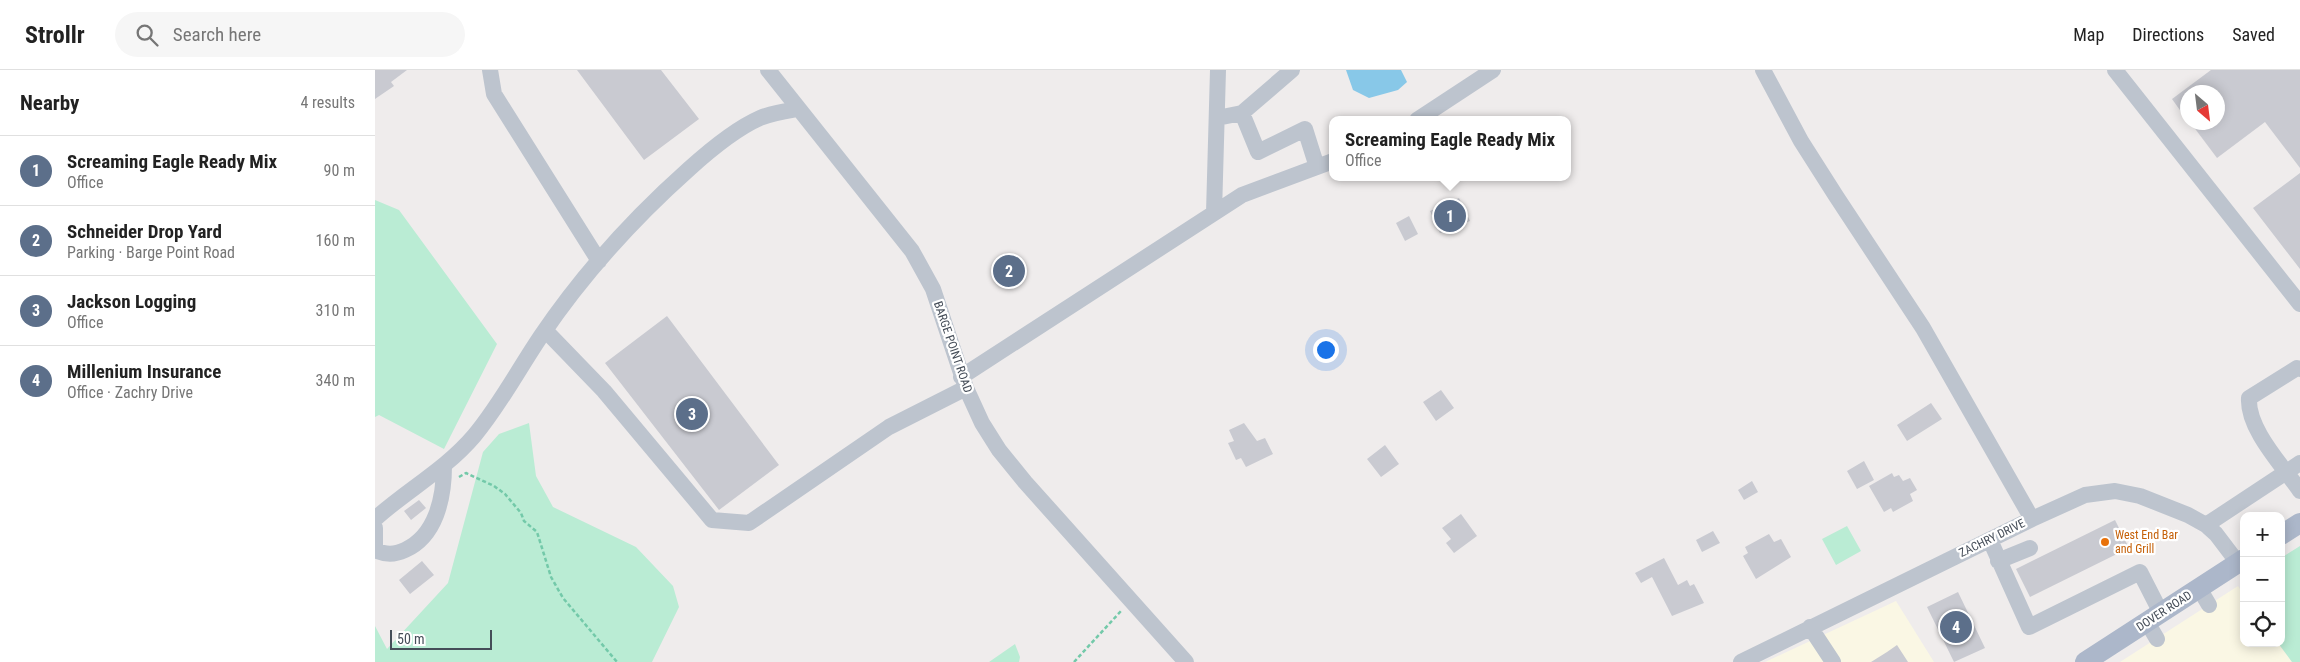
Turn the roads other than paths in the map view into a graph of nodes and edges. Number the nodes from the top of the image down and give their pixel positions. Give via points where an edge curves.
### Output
1 (491, 70) edge
2 (768, 70) edge
3 (1218, 70) edge
4 (1292, 70) edge
5 (1763, 70) edge
6 (2115, 70) edge
7 (1485, 72) edge
8 (797, 109) junction
9 (1242, 113) junction
10 (1423, 116) edge
11 (1217, 118) junction
12 (1329, 162) edge
13 (1317, 167) junction
14 (1214, 213) junction
15 (599, 261) junction
16 (2300, 304) edge
17 (545, 330) junction
18 (2300, 369) edge
19 (963, 382) junction
20 (444, 466) junction
21 (2293, 468) edge
22 (2300, 491) edge
23 (2032, 519) junction
24 (376, 523) edge
25 (2300, 523) edge
26 (2206, 525) junction
27 (2285, 532) edge
28 (1990, 540) junction
29 (2030, 548) dead end
30 (2240, 560) edge
31 (1998, 561) junction
32 (2240, 562) edge
33 (2155, 624) junction
34 (1810, 627) junction
35 (2089, 661) edge
36 (1186, 662) edge
37 (1741, 662) edge
38 (1833, 662) edge

1 - 15 street via 494,94
2 - 8 street, BARGE POINT ROAD
3 - 11 street
4 - 9 street
5 - 23 street via 1801,141 1923,328
6 - 16 street
7 - 10 street
8 - 15 street via 759,118 704,156 669,187
8 - 19 street, BARGE POINT ROAD via 912,252 933,289
9 - 11 street
9 - 13 street via 1258,152 1305,130
11 - 14 street
12 - 13 street
13 - 14 street via 1242,195
14 - 19 street
15 - 17 street
17 - 19 street via 604,391 712,520 749,523 889,427
17 - 20 street via 499,405
18 - 21 street via 2249,398 2248,410 2254,425
19 - 36 street, BARGE POINT ROAD via 981,423 999,450
20 - 24 street via 409,490
20 - 24 street via 439,508 429,529 416,545 398,553 385,554 375,550
21 - 22 street
21 - 26 street
23 - 26 street, ZACHRY DRIVE via 2085,495 2115,491 2140,496
23 - 28 street, ZACHRY DRIVE
25 - 27 main road
26 - 30 street, ZACHRY DRIVE
28 - 31 street
28 - 34 street, ZACHRY DRIVE
29 - 31 street
31 - 33 street via 2029,628 2140,572
32 - 33 main road, DOVER ROAD via 2204,596
33 - 35 main road, DOVER ROAD
34 - 37 street, ZACHRY DRIVE
34 - 38 street

